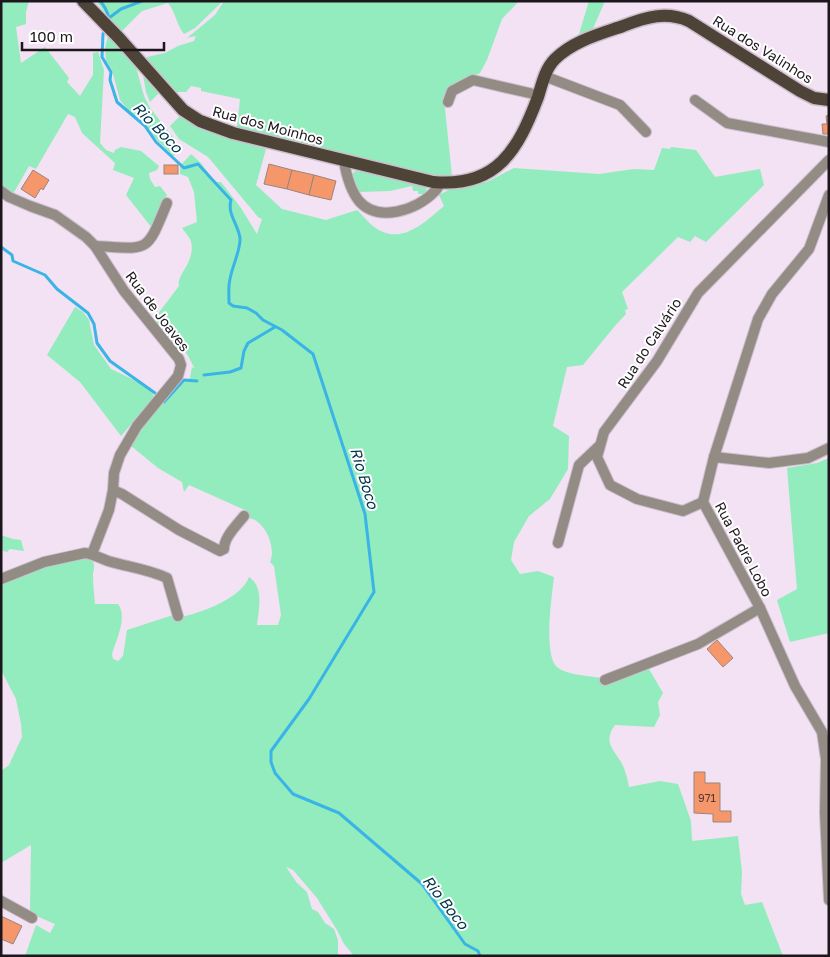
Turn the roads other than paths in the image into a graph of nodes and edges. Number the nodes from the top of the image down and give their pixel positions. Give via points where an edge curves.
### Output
1 (83, 1) edge
2 (544, 76) junction
3 (538, 95) junction
4 (695, 100) dead end
5 (829, 100) edge
6 (448, 102) dead end
7 (646, 132) dead end
8 (829, 142) edge
9 (829, 160) edge
10 (344, 161) junction
11 (463, 180) joint
12 (440, 182) junction
13 (1, 191) edge
14 (829, 195) edge
15 (167, 203) dead end
16 (95, 246) junction
17 (601, 444) junction
18 (829, 448) edge
19 (714, 456) junction
20 (113, 490) junction
21 (703, 502) junction
22 (244, 516) dead end
23 (558, 543) dead end
24 (92, 554) junction
25 (1, 579) edge
26 (760, 608) junction
27 (178, 616) dead end
28 (605, 680) dead end
29 (829, 900) edge
30 (1, 901) edge
31 (32, 918) dead end

1 - 10 main road, Rua dos Moinhos via 184,110 200,121 233,133
2 - 3 main road, Rua dos Valinhos
2 - 5 main road, Rua dos Valinhos via 552,62 568,48 588,38 648,17 666,15 689,21 800,91 814,98
2 - 7 street via 620,105
3 - 6 street via 473,80 452,90
3 - 11 main road, Rua dos Valinhos via 525,130 509,155 488,172
4 - 8 street via 727,123
9 - 17 street, Rua do Calvário via 698,294 657,361 604,432
10 - 12 main road, Rua dos Moinhos
10 - 12 street via 358,200 380,212 397,212 412,207 434,192
11 - 12 main road, Rua dos Moinhos
13 - 16 street via 54,215
14 - 19 street, Rua Padre Lobo via 809,249 772,294 758,319
15 - 16 street via 153,238 145,246
16 - 20 street, Rua de Joaves via 124,291 180,359 181,365 178,376 128,440 114,473
17 - 21 street, Rua do Calvário via 597,457 610,485 637,498 683,511
17 - 23 street via 580,465
18 - 19 street via 808,458 769,463
19 - 21 street, Rua Padre Lobo
20 - 22 street via 220,551 224,550 224,544
20 - 24 street, Rua de Joaves
21 - 26 street, Rua Padre Lobo
24 - 25 street via 44,562
24 - 27 street via 166,578
26 - 28 street via 698,644
26 - 29 street, Rua Padre Lobo via 795,686 822,732 826,759
30 - 31 street

